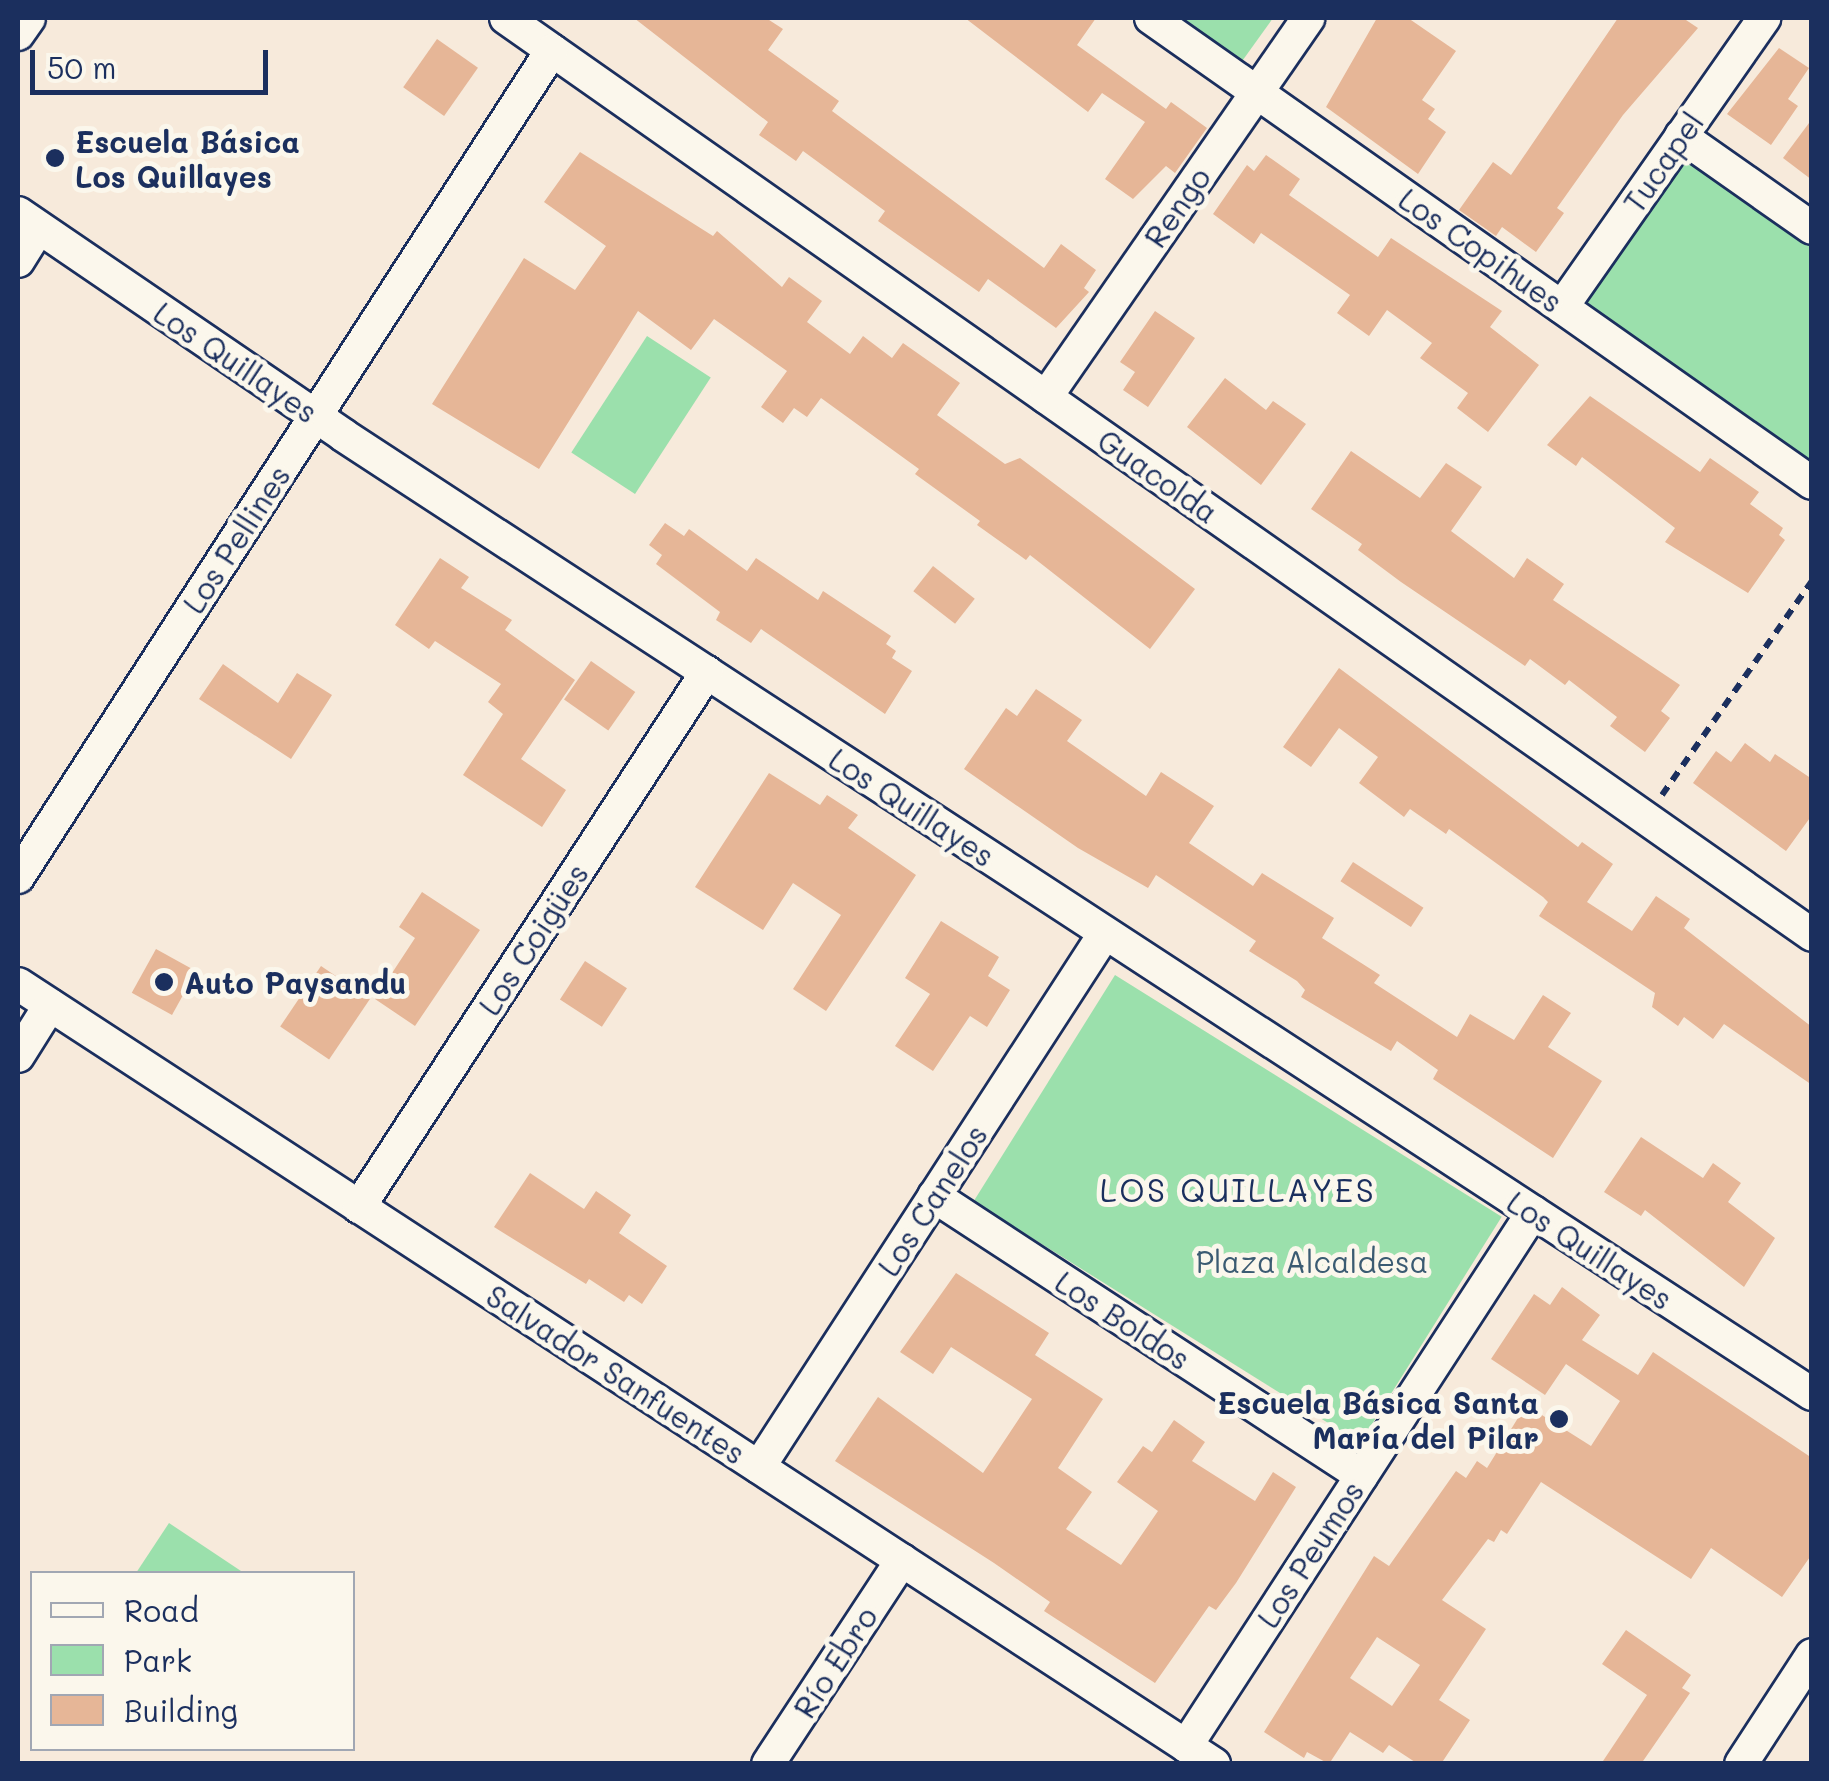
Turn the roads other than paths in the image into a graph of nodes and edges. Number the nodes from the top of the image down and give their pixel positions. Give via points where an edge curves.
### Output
1 (29, 18) edge
2 (506, 18) edge
3 (1150, 18) edge
4 (1308, 18) edge
5 (1764, 18) edge
6 (18, 34) edge
7 (552, 50) junction
8 (1257, 92) junction
9 (1681, 136) junction
10 (28, 220) edge
11 (1812, 228) edge
12 (18, 261) edge
13 (1562, 306) junction
14 (1046, 398) junction
15 (316, 416) junction
16 (1812, 482) edge
17 (706, 672) junction
18 (18, 877) edge
19 (1106, 933) junction
20 (1812, 935) edge
21 (18, 984) edge
22 (50, 1005) junction
23 (18, 1056) edge
24 (934, 1196) junction
25 (359, 1207) junction
26 (1532, 1212) junction
27 (1812, 1394) edge
28 (759, 1467) junction
29 (1362, 1476) junction
30 (902, 1560) junction
31 (1812, 1656) edge
32 (1200, 1754) edge
33 (772, 1762) edge
34 (1741, 1764) edge

1 - 6 street
2 - 7 street, Guacolda
3 - 8 street, Los Copihues
4 - 8 street, Rengo
5 - 9 street, Tucapel
7 - 14 street, Guacolda
7 - 15 street, Los Pellines
8 - 13 street, Los Copihues
8 - 14 street, Rengo
9 - 11 street
9 - 13 street, Tucapel
10 - 12 street
10 - 15 street, Los Quillayes
13 - 16 street, Los Copihues
14 - 20 street, Guacolda
15 - 17 street, Los Quillayes
15 - 18 street, Los Pellines
17 - 19 street, Los Quillayes
17 - 25 street, Los Coigües
19 - 24 street, Los Canelos
19 - 26 street, Los Quillayes
21 - 22 street, Salvador Sanfuentes
22 - 23 street
22 - 25 street, Salvador Sanfuentes
24 - 28 street, Los Canelos
24 - 29 street, Los Boldos
25 - 28 street, Salvador Sanfuentes
26 - 27 street, Los Quillayes
26 - 29 street, Los Peumos
28 - 30 street, Salvador Sanfuentes
29 - 32 street, Los Peumos
30 - 32 street, Salvador Sanfuentes
30 - 33 street, Río Ebro
31 - 34 street

